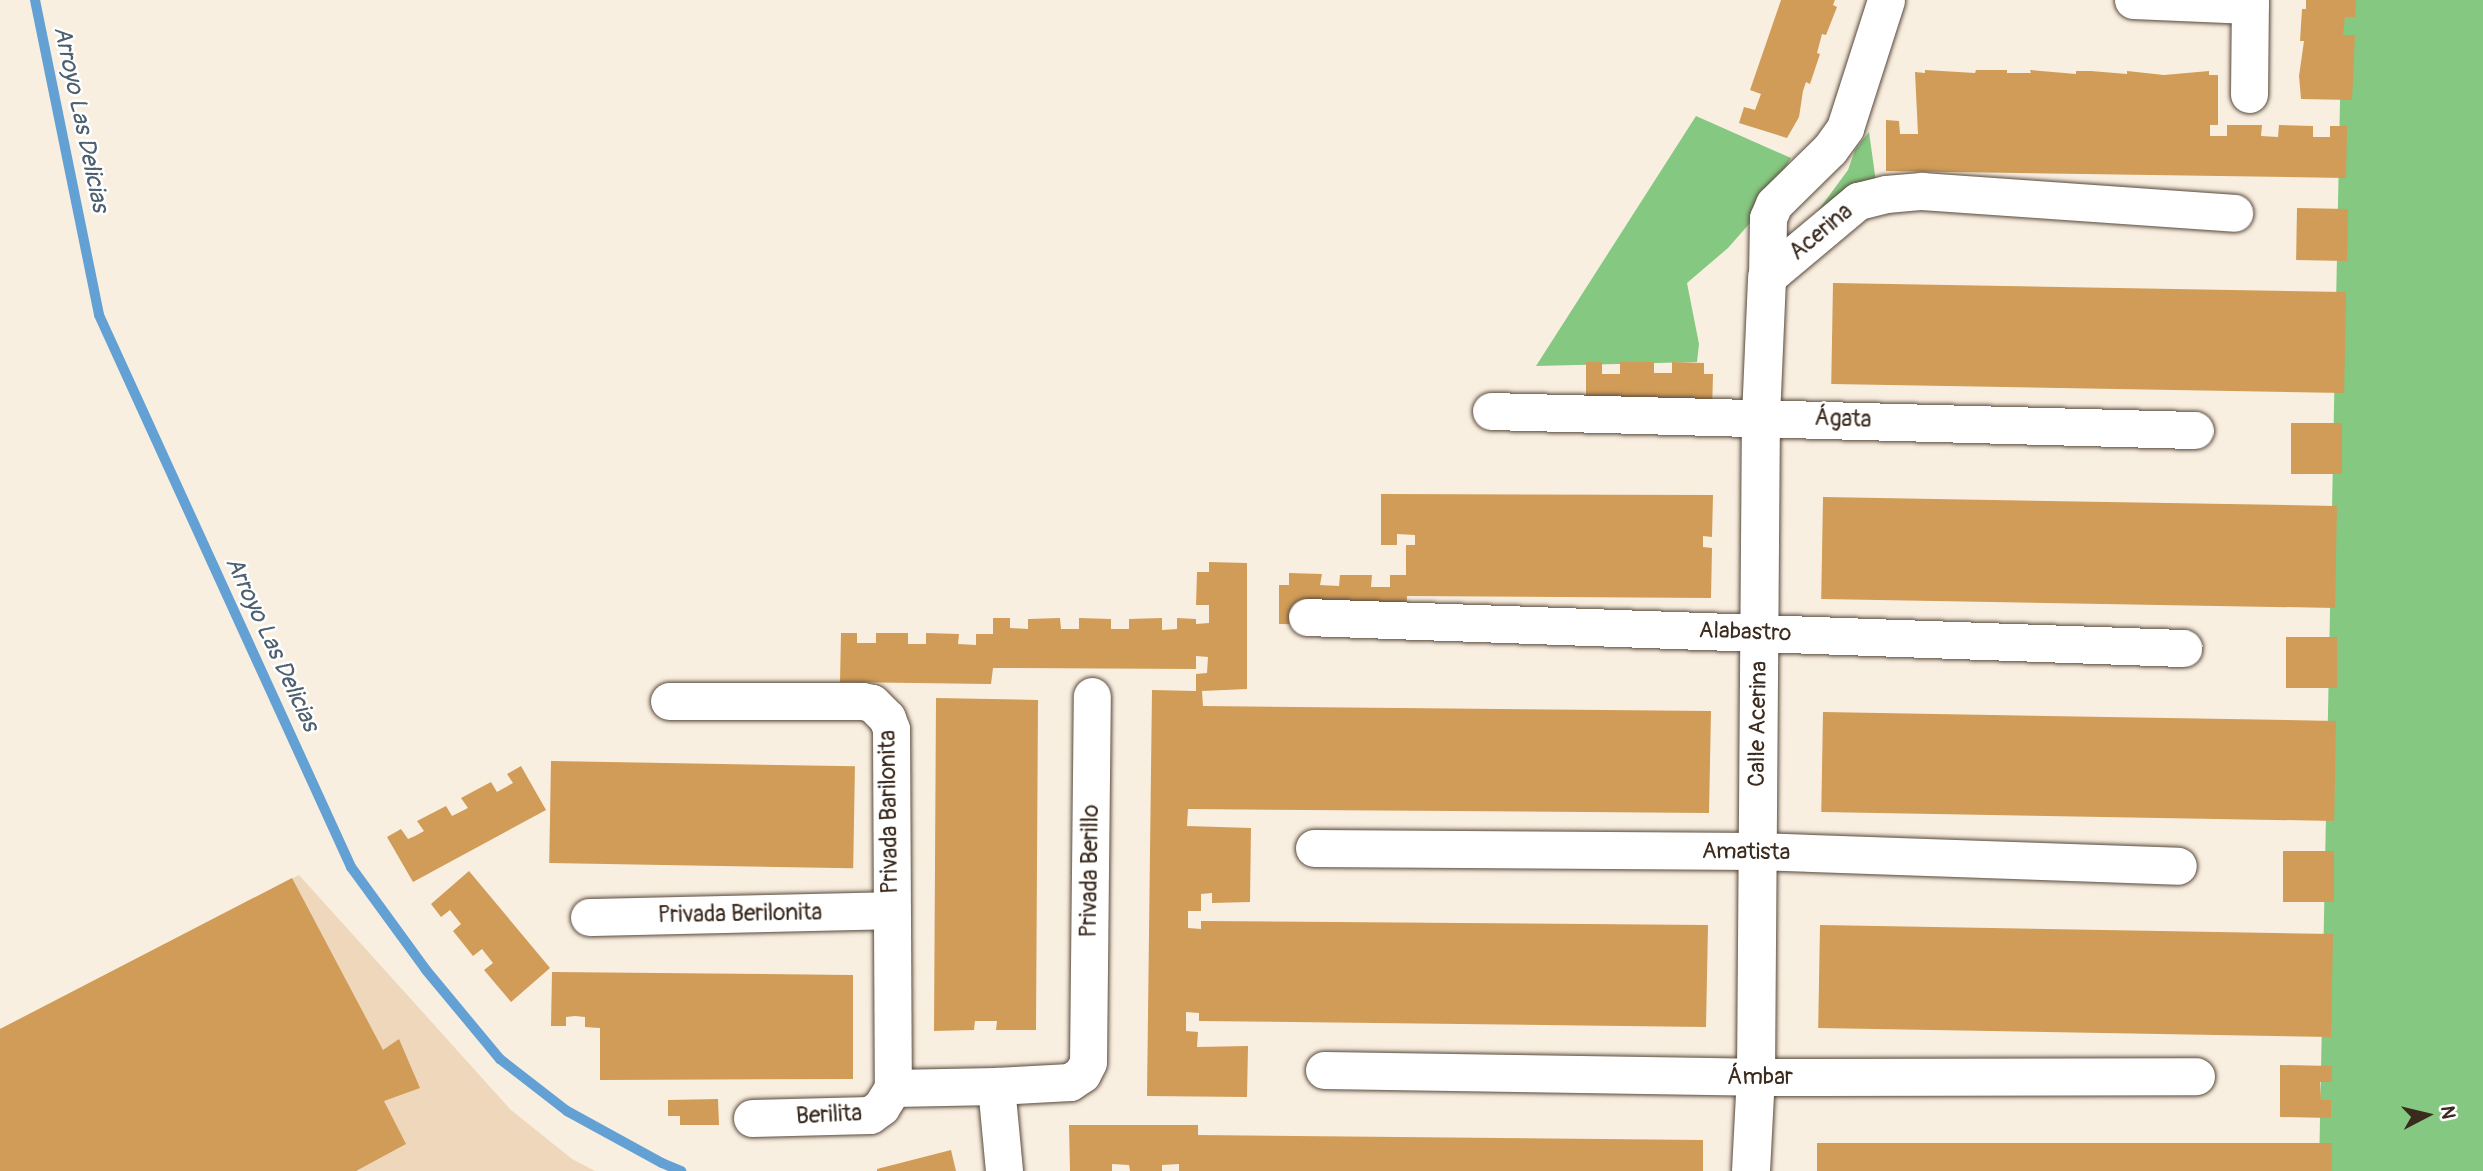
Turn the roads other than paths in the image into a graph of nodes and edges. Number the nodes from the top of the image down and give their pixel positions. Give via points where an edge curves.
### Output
1 (1886, 0) edge
2 (2133, 0) edge
3 (2250, 3) edge
4 (2249, 94) dead end
5 (2234, 213) dead end
6 (1767, 277) junction
7 (1491, 411) dead end
8 (1761, 417) junction
9 (2195, 430) dead end
10 (1307, 617) dead end
11 (1760, 632) junction
12 (2183, 648) dead end
13 (1092, 696) dead end
14 (669, 701) dead end
15 (1314, 848) dead end
16 (1756, 851) junction
17 (2178, 866) dead end
18 (891, 910) junction
19 (589, 917) dead end
20 (1324, 1070) dead end
21 (2196, 1076) dead end
22 (1756, 1077) junction
23 (996, 1086) junction
24 (893, 1088) junction
25 (752, 1118) dead end
26 (1004, 1171) edge
27 (1751, 1171) edge

1 - 6 street, Acerina via 1845,128 1774,204 1768,218
2 - 3 street
3 - 4 street
5 - 6 street, Acerina via 1922,191 1886,194 1858,201
6 - 8 street, Calle Acerina
7 - 8 street, Ágata
8 - 9 street, Ágata
8 - 11 street, Calle Acerina
10 - 11 street, Alabastro
11 - 12 street, Alabastro
11 - 16 street, Calle Acerina
13 - 23 street, Privada Berillo via 1088,1062 1083,1074 1070,1082
14 - 18 street, Privada Barilonita via 862,701 882,710 891,729
15 - 16 street, Amatista
16 - 17 street, Amatista
16 - 22 street, Calle Acerina
18 - 19 street, Privada Berilonita
18 - 24 street, Privada Barilonita
20 - 22 street, Ámbar
21 - 22 street, Ámbar
22 - 27 street, Calle Acerina
23 - 24 street, Privada Berillo
23 - 26 street
24 - 25 street, Berilita via 881,1107 857,1118

